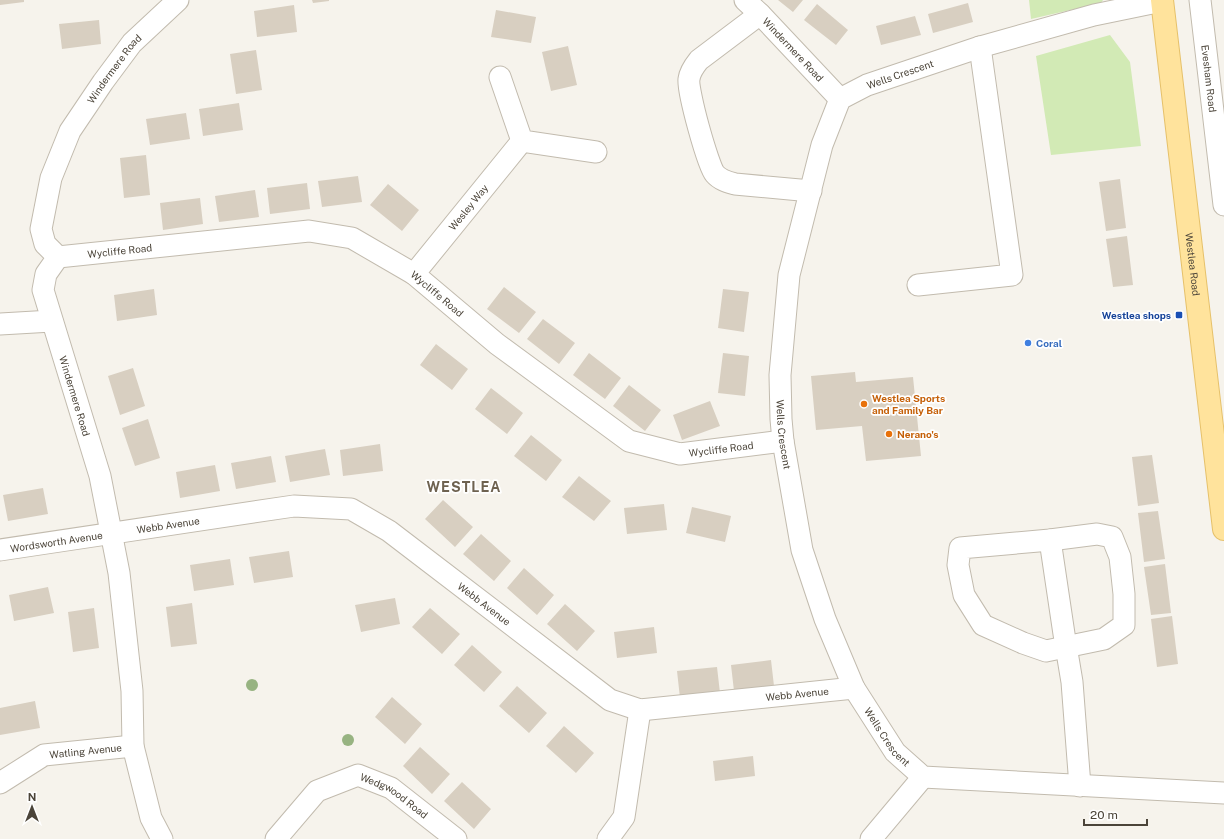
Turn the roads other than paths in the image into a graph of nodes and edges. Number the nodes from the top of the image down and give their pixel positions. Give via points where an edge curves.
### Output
1 (178, 0) edge
2 (1200, 0) edge
3 (1162, 1) edge
4 (753, 7) edge
5 (980, 47) junction
6 (500, 78) dead end
7 (840, 99) junction
8 (522, 141) junction
9 (596, 152) dead end
10 (810, 192) junction
11 (1224, 205) edge
12 (58, 257) junction
13 (414, 274) junction
14 (918, 285) dead end
15 (52, 321) junction
16 (0, 324) edge
17 (783, 441) junction
18 (1224, 521) edge
19 (112, 533) junction
20 (1050, 540) junction
21 (0, 550) edge
22 (1066, 647) junction
23 (854, 688) junction
24 (640, 710) junction
25 (133, 746) junction
26 (923, 777) junction
27 (0, 783) edge
28 (1080, 786) junction
29 (1224, 793) edge
30 (162, 839) edge
31 (276, 839) edge
32 (456, 839) edge
33 (608, 839) edge
34 (871, 839) edge

1 - 12 street, Windermere Road via 132,43 70,131 51,178 41,229 44,244
2 - 11 street, Evesham Road
3 - 5 street, Wells Crescent via 1094,15
3 - 18 main road, Westlea Road
4 - 7 street, Windermere Road
4 - 10 street via 700,60 692,69 689,78 709,164 715,174 734,184
5 - 7 street, Wells Crescent via 867,85
5 - 14 street via 1012,275
6 - 8 street
7 - 10 street, Wells Crescent via 822,144
8 - 9 street
8 - 13 street, Wesley Way
10 - 17 street, Wells Crescent via 789,276 780,375
12 - 13 street, Wycliffe Road via 309,231 352,238
12 - 15 street, Windermere Road via 46,274 43,290
13 - 17 street, Wycliffe Road via 497,344 629,441 680,454
15 - 16 street
15 - 19 street, Windermere Road via 100,476
17 - 23 street, Wells Crescent via 802,550 825,619
19 - 21 street, Wordsworth Avenue
19 - 24 street, Webb Avenue via 294,506 351,509 389,531 610,700
19 - 25 street, Windermere Road via 132,691
20 - 22 street
20 - 22 street via 1097,534 1112,537 1120,558 1124,624 1104,639
20 - 22 street via 960,548 958,565 964,595 983,624 1046,651
22 - 28 street via 1072,682
23 - 24 street, Webb Avenue
23 - 26 street, Wells Crescent via 896,752
24 - 33 street via 624,816
25 - 27 street, Watling Avenue via 44,755
25 - 30 street, Windermere Road via 151,818
26 - 28 street
26 - 34 street
28 - 29 street
31 - 32 street, Wedgwood Road via 317,791 358,774 391,788

